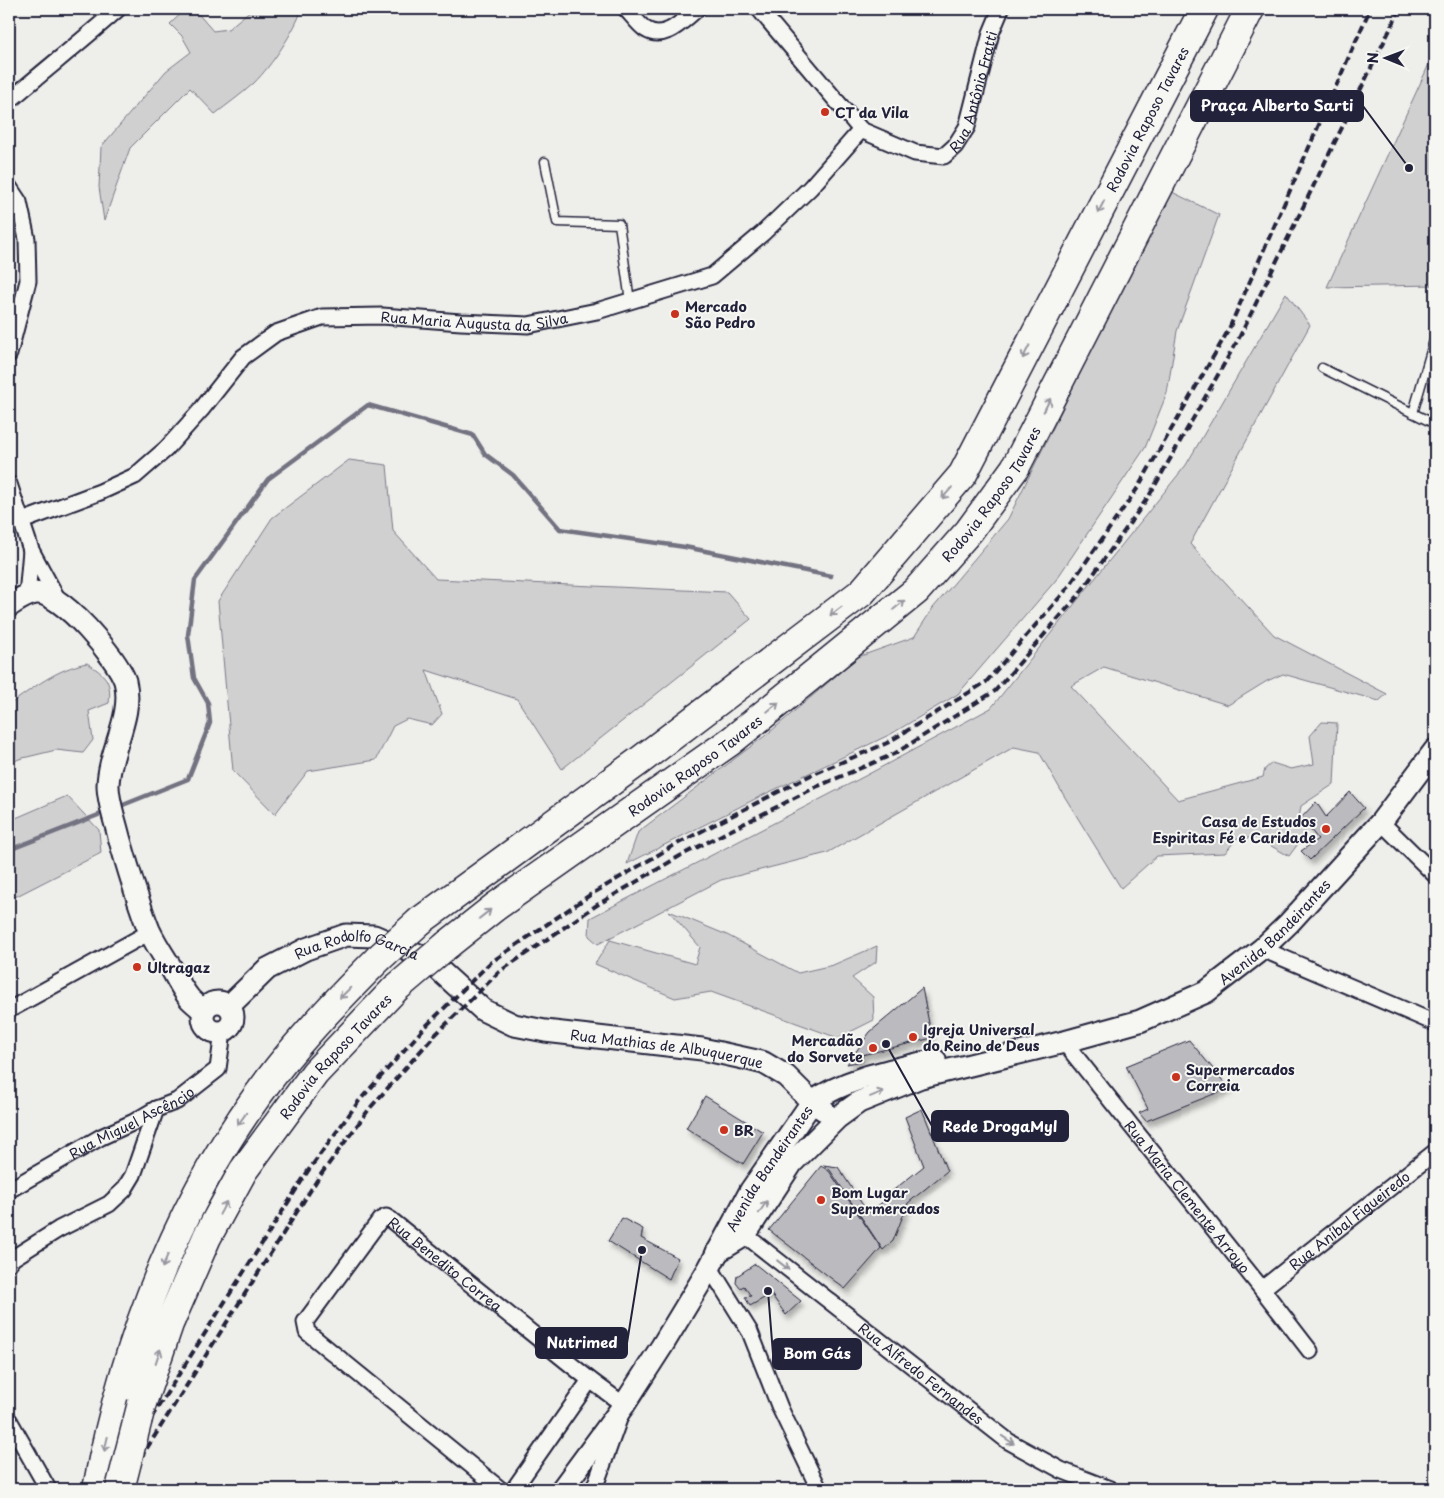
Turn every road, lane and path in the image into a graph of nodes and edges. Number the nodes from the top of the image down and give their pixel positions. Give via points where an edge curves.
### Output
1 (104, 9) edge
2 (118, 9) edge
3 (626, 9) edge
4 (697, 9) edge
5 (759, 9) edge
6 (1001, 9) edge
7 (1204, 9) edge
8 (1250, 9) edge
9 (56, 60) junction
10 (9, 101) edge
11 (861, 130) junction
12 (545, 162) dead end
13 (9, 187) edge
14 (630, 301) junction
15 (1435, 337) edge
16 (9, 354) edge
17 (1322, 368) dead end
18 (1413, 413) junction
19 (1435, 424) edge
20 (9, 484) edge
21 (22, 521) junction
22 (31, 550) junction
23 (58, 600) junction
24 (18, 601) edge
25 (1435, 750) edge
26 (1382, 822) junction
27 (1435, 875) edge
28 (150, 932) junction
29 (1262, 950) junction
30 (229, 1006) junction
31 (9, 1010) edge
32 (483, 1010) joint
33 (204, 1011) junction
34 (1435, 1023) edge
35 (223, 1032) junction
36 (1064, 1042) junction
37 (812, 1102) junction
38 (156, 1109) junction
39 (837, 1118) junction
40 (1435, 1152) edge
41 (9, 1190) edge
42 (745, 1235) junction
43 (713, 1259) junction
44 (9, 1262) edge
45 (1262, 1289) junction
46 (1310, 1351) dead end
47 (590, 1380) junction
48 (130, 1401) junction
49 (624, 1405) junction
50 (9, 1420) edge
51 (48, 1489) edge
52 (97, 1489) edge
53 (120, 1489) edge
54 (500, 1489) edge
55 (514, 1489) edge
56 (562, 1489) edge
57 (594, 1489) edge
58 (819, 1489) edge
59 (1110, 1489) edge

1 - 9 street via 62,46
2 - 9 street
3 - 4 street via 646,29 657,33 668,32
5 - 11 street
6 - 11 street, Rua Antônio Fratti via 991,33 966,127 944,156 915,153
7 -> 48 highway, Rodovia Raposo Tavares, bridge via 963,474 862,592 638,762 420,921 327,1011 279,1067 236,1128 198,1192 165,1259 139,1328
48 -> 8 highway, Rodovia Raposo Tavares, bridge via 169,1324 207,1237 242,1171 315,1074 394,989 495,906 732,741 916,591 969,531 1015,468
9 - 10 street
11 - 14 street, Rua Maria Augusta da Silva via 810,188 712,276
12 - 14 lane via 557,222 619,224
13 - 16 street via 19,202 27,239 28,281
14 - 21 street, Rua Maria Augusta da Silva via 528,325 382,316 322,317 276,332 243,357 166,449 135,476
15 - 18 lane
17 - 18 lane
18 - 19 lane
20 - 21 street
21 - 22 street
22 - 23 street
22 - 24 street
23 - 24 main road via 37,593
23 - 28 main road via 108,652 122,672 126,707 109,775 109,796
25 - 26 main road, Avenida Bandeirantes
26 - 27 street
26 - 29 main road, Avenida Bandeirantes
28 - 31 street
28 - 33 main road via 189,998
29 - 34 street
29 - 36 main road, Avenida Bandeirantes via 1206,992 1140,1021
30 - 32 main road, Rua Rodolfo Garcia via 267,969 346,935 374,936 426,958
30 - 33 main road via 216,1002
30 - 35 main road via 233,1022
32 - 37 main road, Rua Mathias de Albuquerque via 514,1025 529,1028 694,1048 764,1063 786,1076
33 - 35 main road via 206,1026 214,1032
35 - 38 street, Rua Miguel Ascêncio via 218,1069 177,1101
36 - 37 main road, Avenida Bandeirantes via 966,1053 864,1077 826,1092
39 -> 36 main road, Avenida Bandeirantes via 860,1102 921,1078
36 - 45 street, Rua Maria Clemente Arroyo
37 - 39 main road, Rua Mathias de Albuquerque
37 - 43 main road, Avenida Bandeirantes via 751,1190
38 - 41 street, Rua Miguel Ascêncio
38 - 44 street via 133,1175 124,1190 109,1204 59,1229
42 -> 39 main road, Avenida Bandeirantes via 792,1163
40 - 45 street, Rua Aníbal Figueiredo
42 - 43 main road, Avenida Bandeirantes
42 -> 59 street, Rua Alfredo Fernandes via 1008,1441 1061,1470
43 - 49 main road, Avenida Bandeirantes via 680,1318
43 - 58 street via 750,1332 780,1408
45 - 46 street, Rua Maria Clemente Arroyo
47 - 49 street, Rua Benedito Correa
47 - 54 street, Rua Benedito Correa via 392,1220 386,1217 380,1220 305,1322 305,1328
47 - 55 street
48 -> 52 highway, Rodovia Raposo Tavares via 105,1445
48 - 53 highway, Rodovia Raposo Tavares, bridge
49 - 56 main road, Avenida Bandeirantes
49 - 57 street, Avenida Bandeirantes
50 - 51 street

